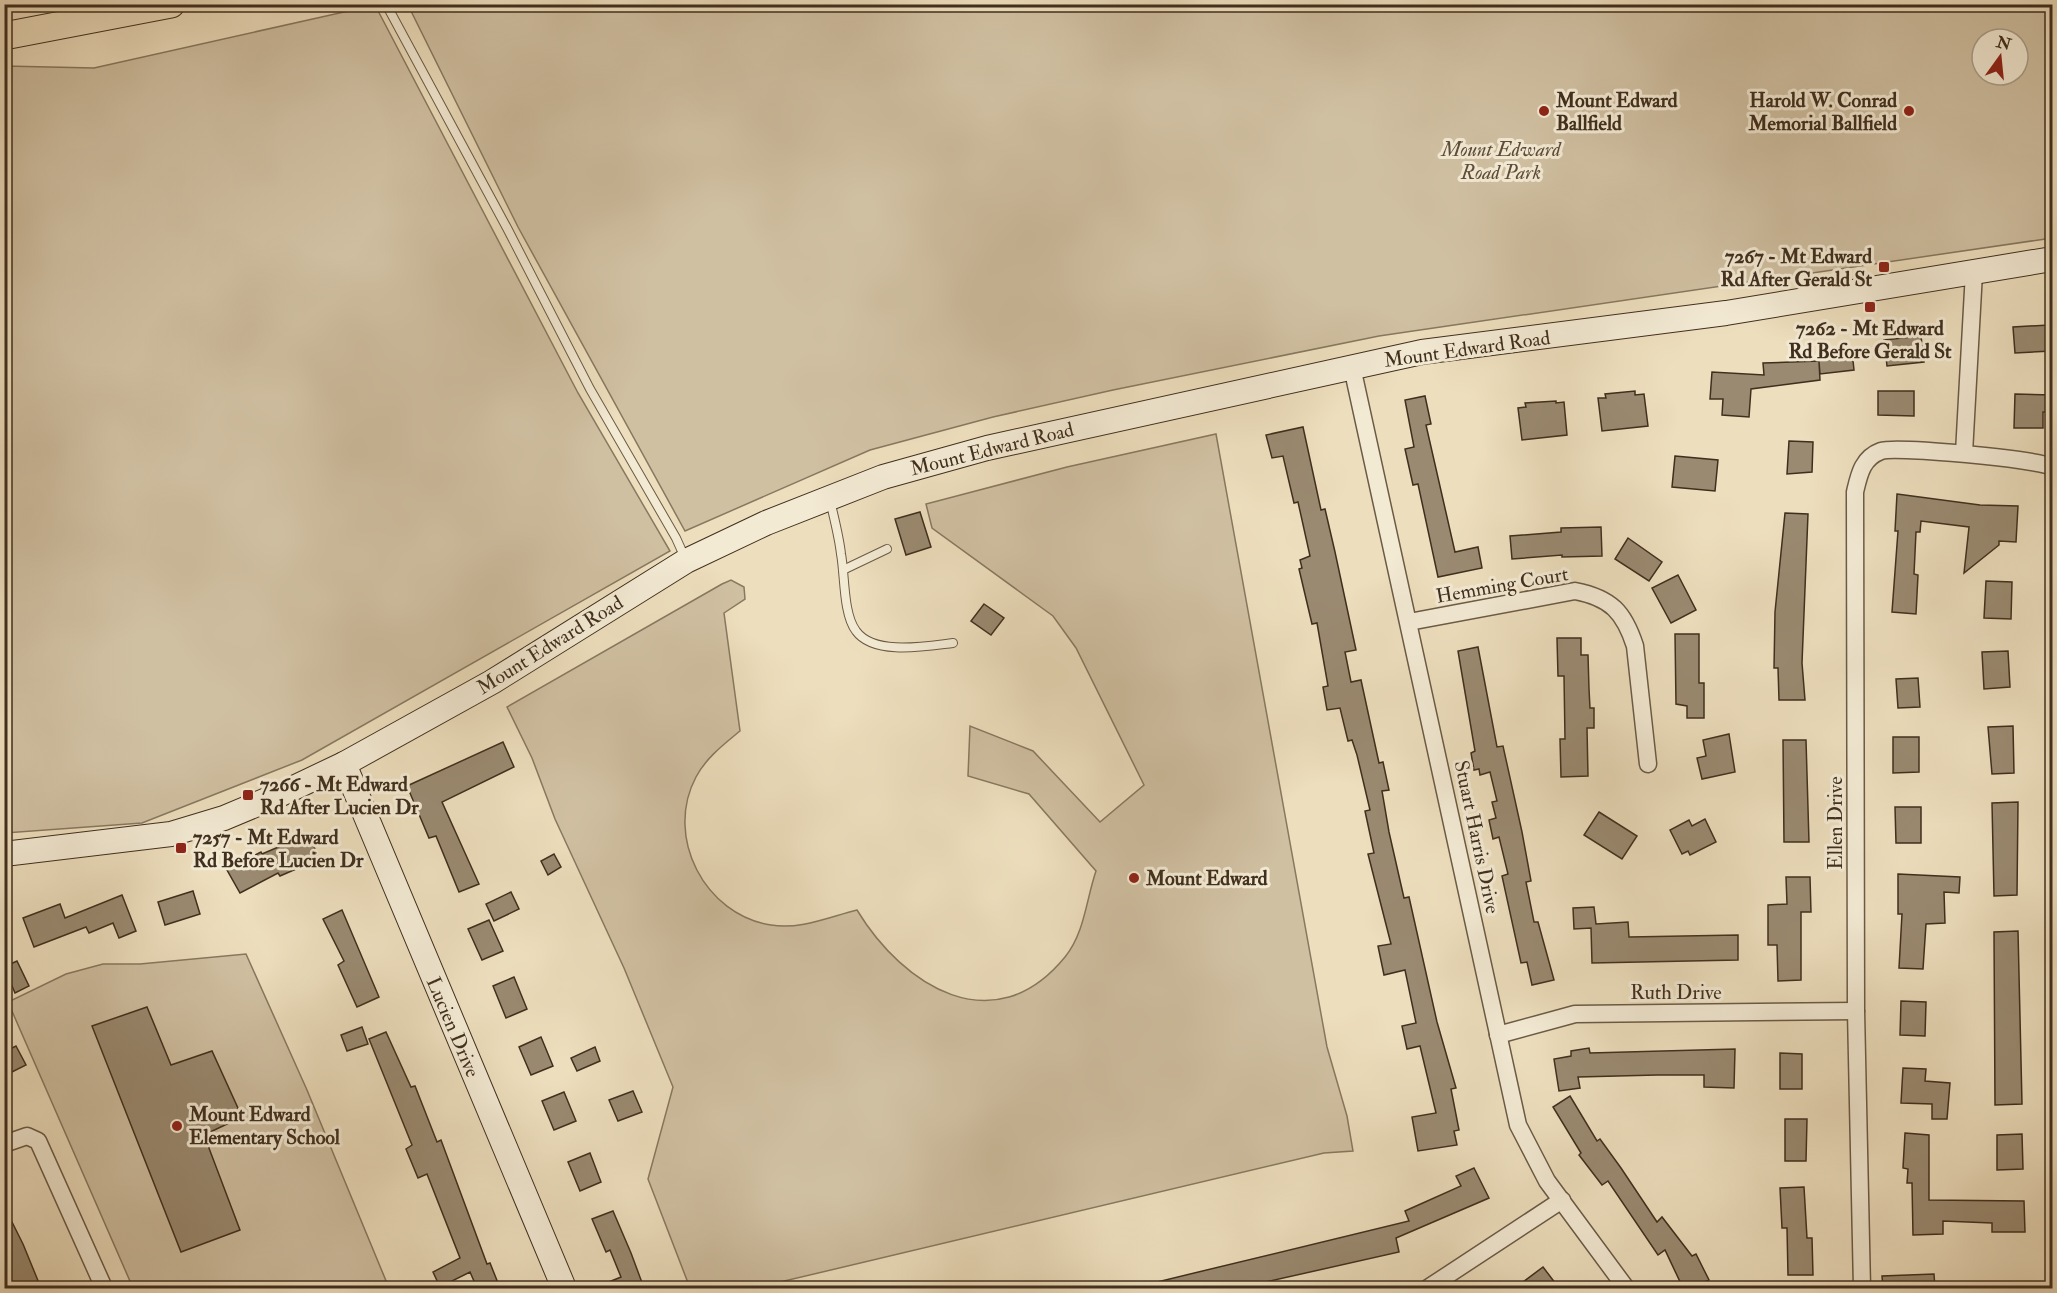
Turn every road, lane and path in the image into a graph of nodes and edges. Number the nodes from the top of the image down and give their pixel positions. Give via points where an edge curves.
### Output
1 (171, 4) edge
2 (386, 4) edge
3 (4, 36) edge
4 (2052, 259) edge
5 (1974, 272) junction
6 (1352, 367) junction
7 (1964, 453) junction
8 (2052, 467) edge
9 (830, 497) junction
10 (887, 549) dead end
11 (686, 561) junction
12 (843, 570) junction
13 (1409, 622) junction
14 (952, 643) dead end
15 (344, 764) junction
16 (1648, 764) dead end
17 (4, 854) edge
18 (1856, 1011) junction
19 (1498, 1035) junction
20 (4, 1144) edge
21 (1562, 1200) junction
22 (104, 1288) edge
23 (564, 1288) edge
24 (1428, 1288) edge
25 (1626, 1288) edge
26 (1862, 1288) edge

1 - 3 main road
2 - 11 lane
4 - 5 street, Mount Edward Road
5 - 6 street, Mount Edward Road via 1726,313 1422,352
5 - 7 street
6 - 9 street, Mount Edward Road via 987,448 882,477
6 - 13 street, Stuart Harris Drive
7 - 8 street, Ellen Drive
7 - 18 street, Ellen Drive via 1883,450 1865,463 1855,492
9 - 11 street, Mount Edward Road
9 - 12 lane
10 - 12 lane
11 - 15 street, Mount Edward Road via 492,682
12 - 14 lane via 847,605 856,631 869,641 916,648
13 - 16 street, Hemming Court via 1575,591 1610,603 1629,628 1635,646
13 - 19 street, Stuart Harris Drive
15 - 17 street, Mount Edward Road via 224,818 171,834
15 - 23 street, Lucien Drive
18 - 19 street, Ruth Drive via 1575,1014
18 - 26 street, Ellen Drive
19 - 21 street, Stuart Harris Drive via 1518,1125 1529,1151
20 - 22 street via 24,1136 35,1138 45,1152
21 - 24 street
21 - 25 street, Stuart Harris Drive

